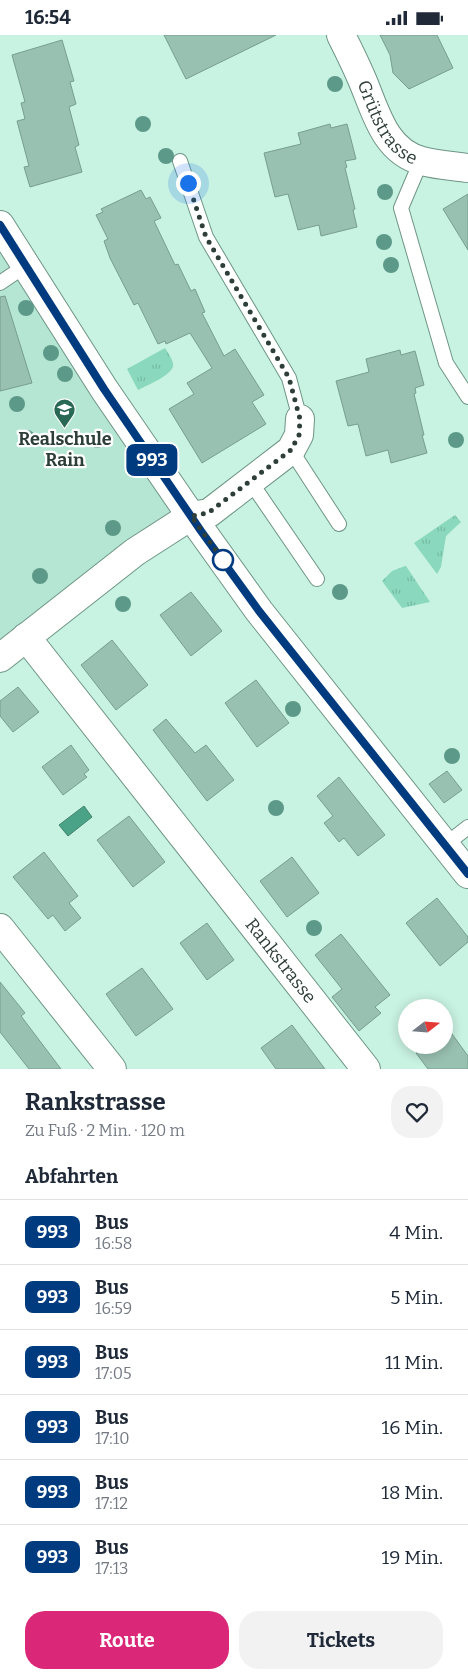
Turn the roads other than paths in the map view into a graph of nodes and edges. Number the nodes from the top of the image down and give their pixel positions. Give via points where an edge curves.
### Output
1 (341, 35) edge
2 (180, 161) dead end
3 (421, 161) junction
4 (468, 167) edge
5 (0, 225) edge
6 (25, 266) junction
7 (0, 283) edge
8 (468, 397) edge
9 (300, 419) joint
10 (291, 450) junction
11 (250, 481) junction
12 (191, 516) junction
13 (339, 524) dead end
14 (317, 579) dead end
15 (26, 637) junction
16 (0, 657) edge
17 (468, 827) edge
18 (445, 845) junction
19 (468, 874) edge
20 (0, 927) edge
21 (112, 1069) edge
22 (366, 1069) edge

1 - 3 street, Grütstrasse via 362,78 377,120 392,143
2 - 9 lane via 206,237 289,378
3 - 4 street, Grütstrasse
3 - 8 lane via 401,208 446,363
5 - 6 street
6 - 7 lane
6 - 12 street
9 - 10 street via 299,435
10 - 11 street
10 - 13 lane
11 - 12 street via 208,513
11 - 14 lane
12 - 15 street via 135,552
12 - 18 street via 259,611
15 - 16 street
15 - 22 street, Rankstrasse
17 - 18 lane
18 - 19 street
20 - 21 street

